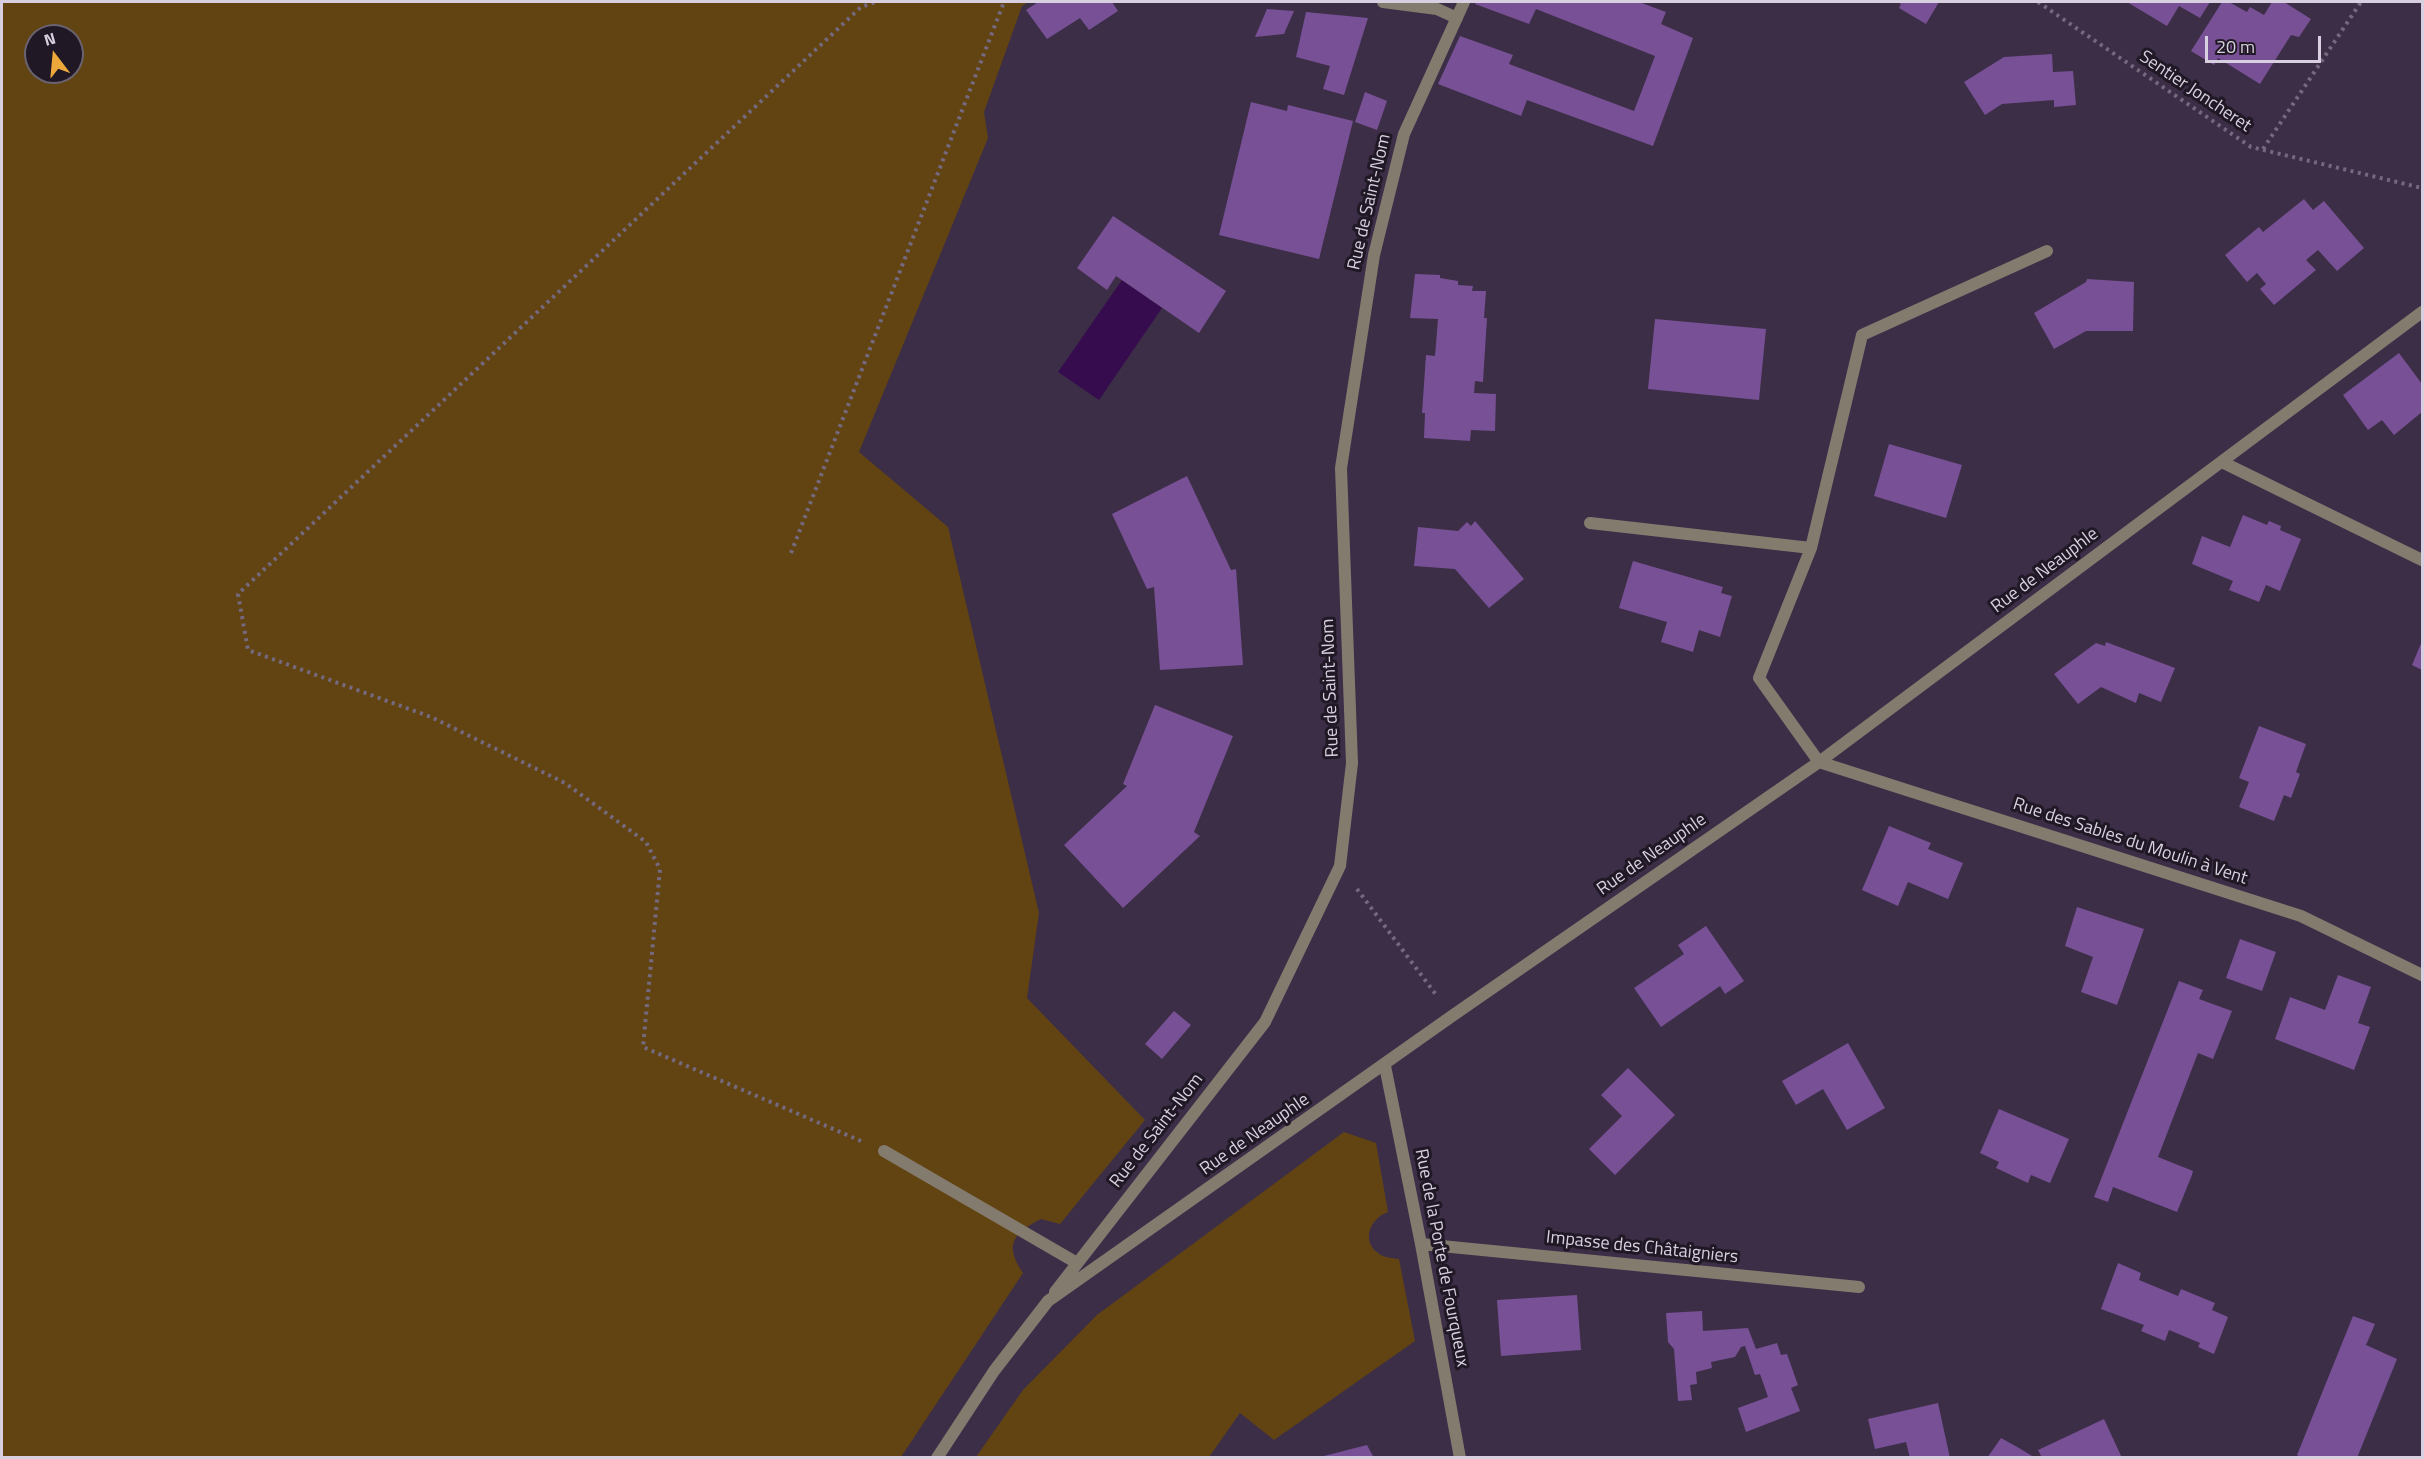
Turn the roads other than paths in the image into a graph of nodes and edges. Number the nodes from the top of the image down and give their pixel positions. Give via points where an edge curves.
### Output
1 (1383, 2) edge
2 (1464, 2) edge
3 (1457, 18) junction
4 (2047, 251) dead end
5 (2422, 312) edge
6 (2222, 462) junction
7 (1590, 523) dead end
8 (1811, 548) junction
9 (2422, 560) edge
10 (1819, 762) junction
11 (2422, 975) edge
12 (1384, 1066) junction
13 (884, 1151) road end
14 (1421, 1244) junction
15 (1077, 1263) junction
16 (1859, 1287) dead end
17 (1048, 1301) junction
18 (937, 1458) edge
19 (1460, 1458) edge

1 - 3 street via 1437,9
2 - 3 street, Rue de Saint-Nom
3 - 15 street, Rue de Saint-Nom via 1401,145 1374,255 1341,468 1352,764 1340,866 1265,1022
4 - 8 street via 1862,334
5 - 6 street, Rue de Neauphle
6 - 9 street
6 - 10 street, Rue de Neauphle
7 - 8 street
8 - 10 street via 1759,678
10 - 11 street, Rue des Sables du Moulin à Vent via 2301,916
10 - 12 street, Rue de Neauphle
12 - 14 street, Rue de la Porte de Fourqueux
12 - 17 street, Rue de Neauphle
13 - 15 street
14 - 16 street, Impasse des Châtaigniers
14 - 19 street, Rue de la Porte de Fourqueux
15 - 17 street, Rue de Saint-Nom
17 - 18 street, Rue de Neauphle via 994,1371

